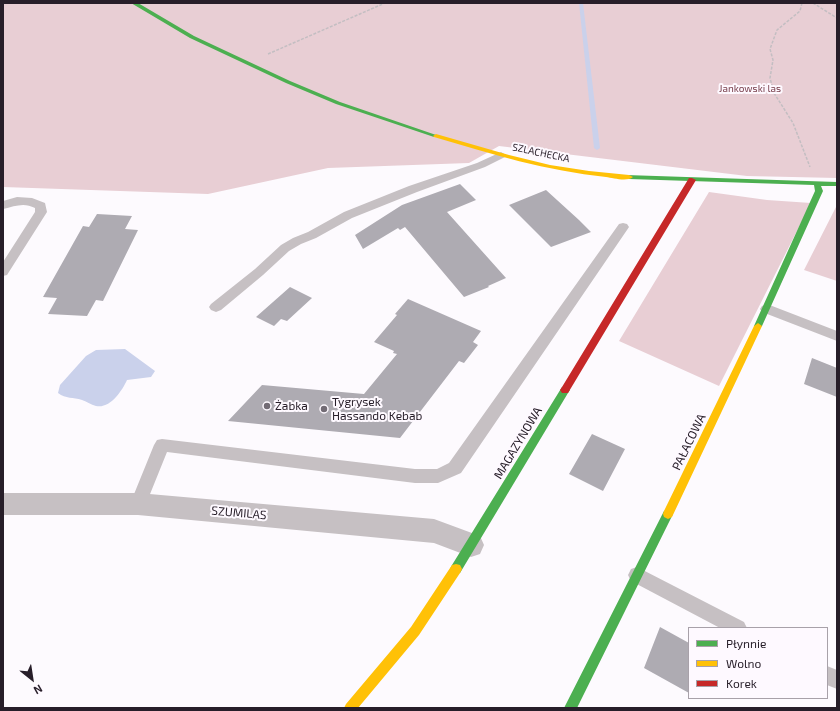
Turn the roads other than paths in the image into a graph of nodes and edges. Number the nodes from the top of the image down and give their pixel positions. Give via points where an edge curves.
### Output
1 (134, 3) edge
2 (501, 155) junction
3 (692, 180) junction
4 (817, 184) junction
5 (837, 184) edge
6 (3, 204) edge
7 (623, 227) dead end
8 (3, 272) edge
9 (216, 307) dead end
10 (767, 309) junction
11 (837, 336) edge
12 (3, 504) edge
13 (138, 504) junction
14 (471, 545) junction
15 (637, 575) junction
16 (736, 627) edge
17 (828, 676) edge
18 (837, 680) edge
19 (350, 708) edge
20 (570, 708) edge

1 - 2 street, SZLACHECKA via 192,37 256,68 338,102 386,120
2 - 3 street, SZLACHECKA via 585,173
2 - 9 lane via 481,165 348,215 297,241 285,248
3 - 4 street, SZLACHECKA
3 - 14 street, MAGAZYNOWA
4 - 5 street, SZLACHECKA
4 - 10 street, PAŁACOWA via 819,191
6 - 8 lane via 17,200 34,202 41,206 41,212
7 - 13 lane via 455,468 438,476 416,476 162,445
10 - 11 lane
10 - 15 street, PAŁACOWA
12 - 13 street, SZUMILAS
13 - 14 street, SZUMILAS via 434,531
14 - 19 street, MAGAZYNOWA via 415,631
15 - 16 lane
15 - 20 street, PAŁACOWA
17 - 18 lane

